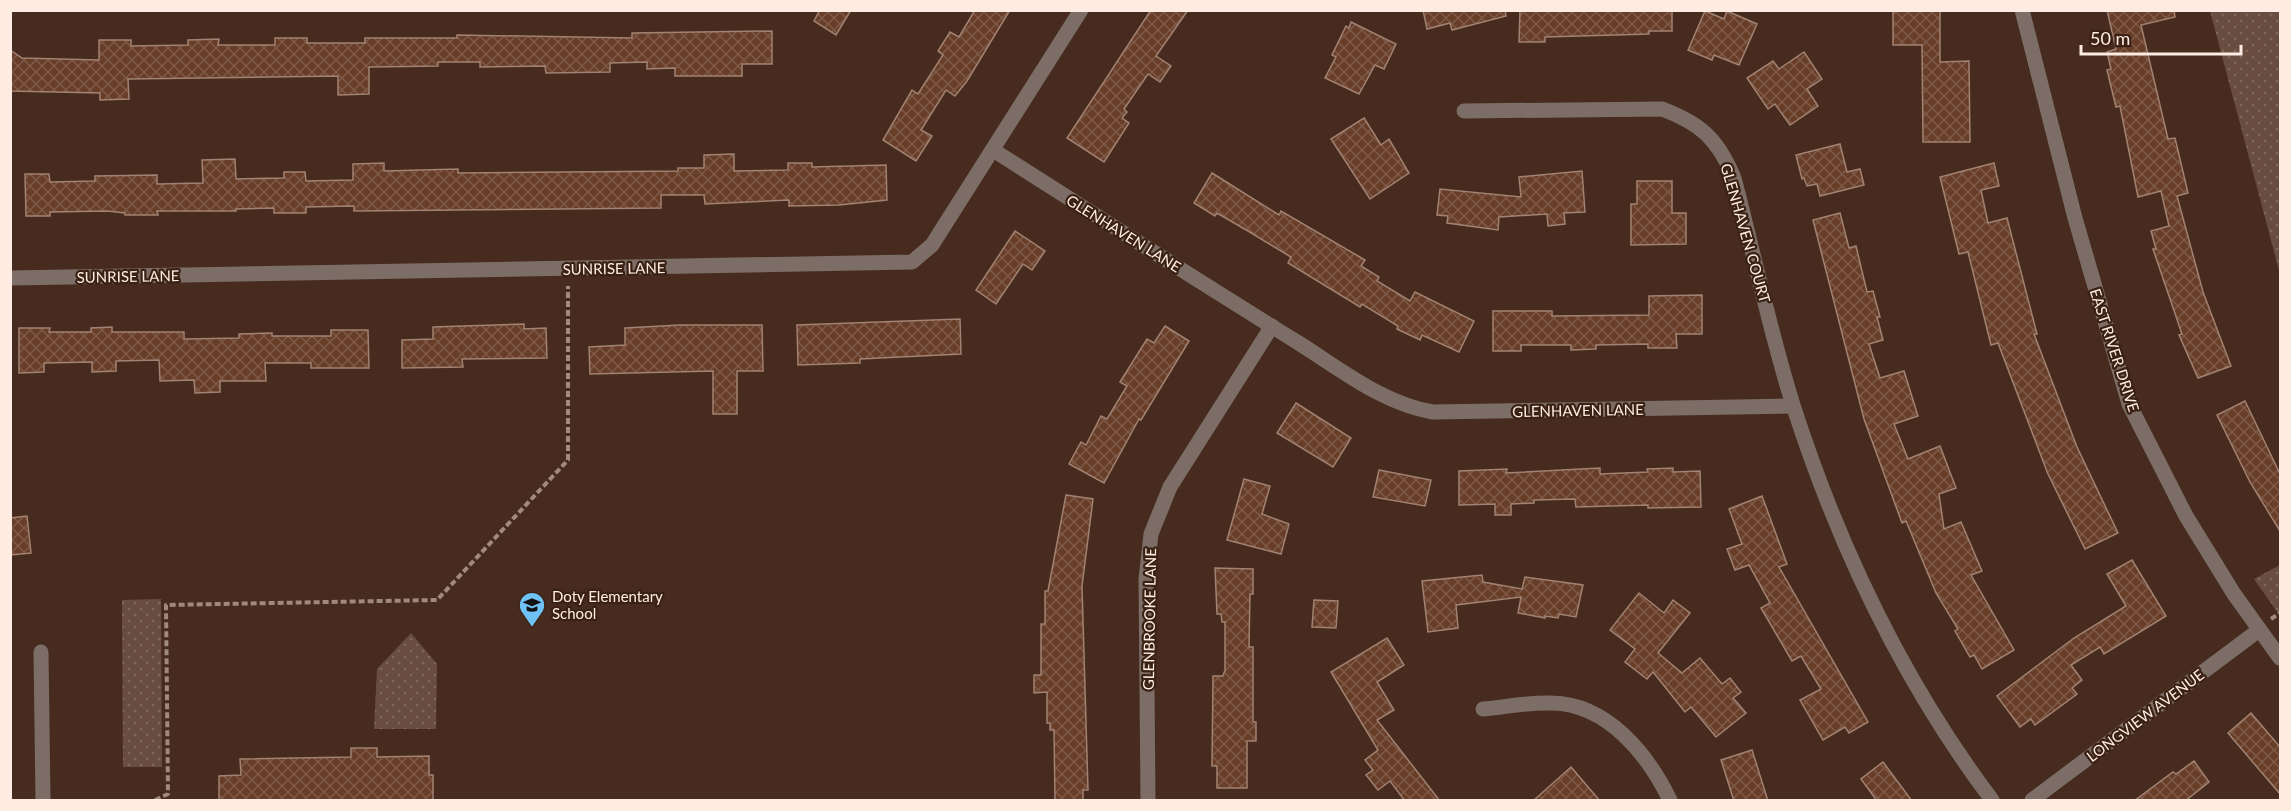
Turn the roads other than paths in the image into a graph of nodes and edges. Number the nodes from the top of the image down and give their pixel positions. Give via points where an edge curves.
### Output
1 (1081, 10) edge
2 (2022, 10) edge
3 (1464, 111) dead end
4 (993, 150) junction
5 (10, 278) edge
6 (1272, 326) junction
7 (1793, 406) junction
8 (2259, 630) junction
9 (41, 652) dead end
10 (2280, 658) edge
11 (1483, 709) dead end
12 (43, 801) edge
13 (1148, 801) edge
14 (1670, 801) edge
15 (1992, 801) edge
16 (2031, 801) edge

1 - 4 street, SUNRISE LANE
2 - 8 street, EAST RIVER DRIVE via 2075,218 2129,404 2186,516
3 - 7 street, GLENHAVEN COURT via 1662,109 1690,120 1711,138 1734,178
4 - 5 street, SUNRISE LANE via 933,245 912,262
4 - 6 street, GLENHAVEN LANE
6 - 7 street, GLENHAVEN LANE via 1391,399 1417,410
6 - 13 street, GLENBROOKE LANE via 1170,487 1151,534 1146,579
7 - 15 street via 1838,525 1884,627 1934,714
8 - 10 street, EAST RIVER DRIVE
8 - 16 street, LONGVIEW AVENUE
9 - 12 street
11 - 14 street via 1553,703 1595,715 1615,726 1630,741 1648,762

